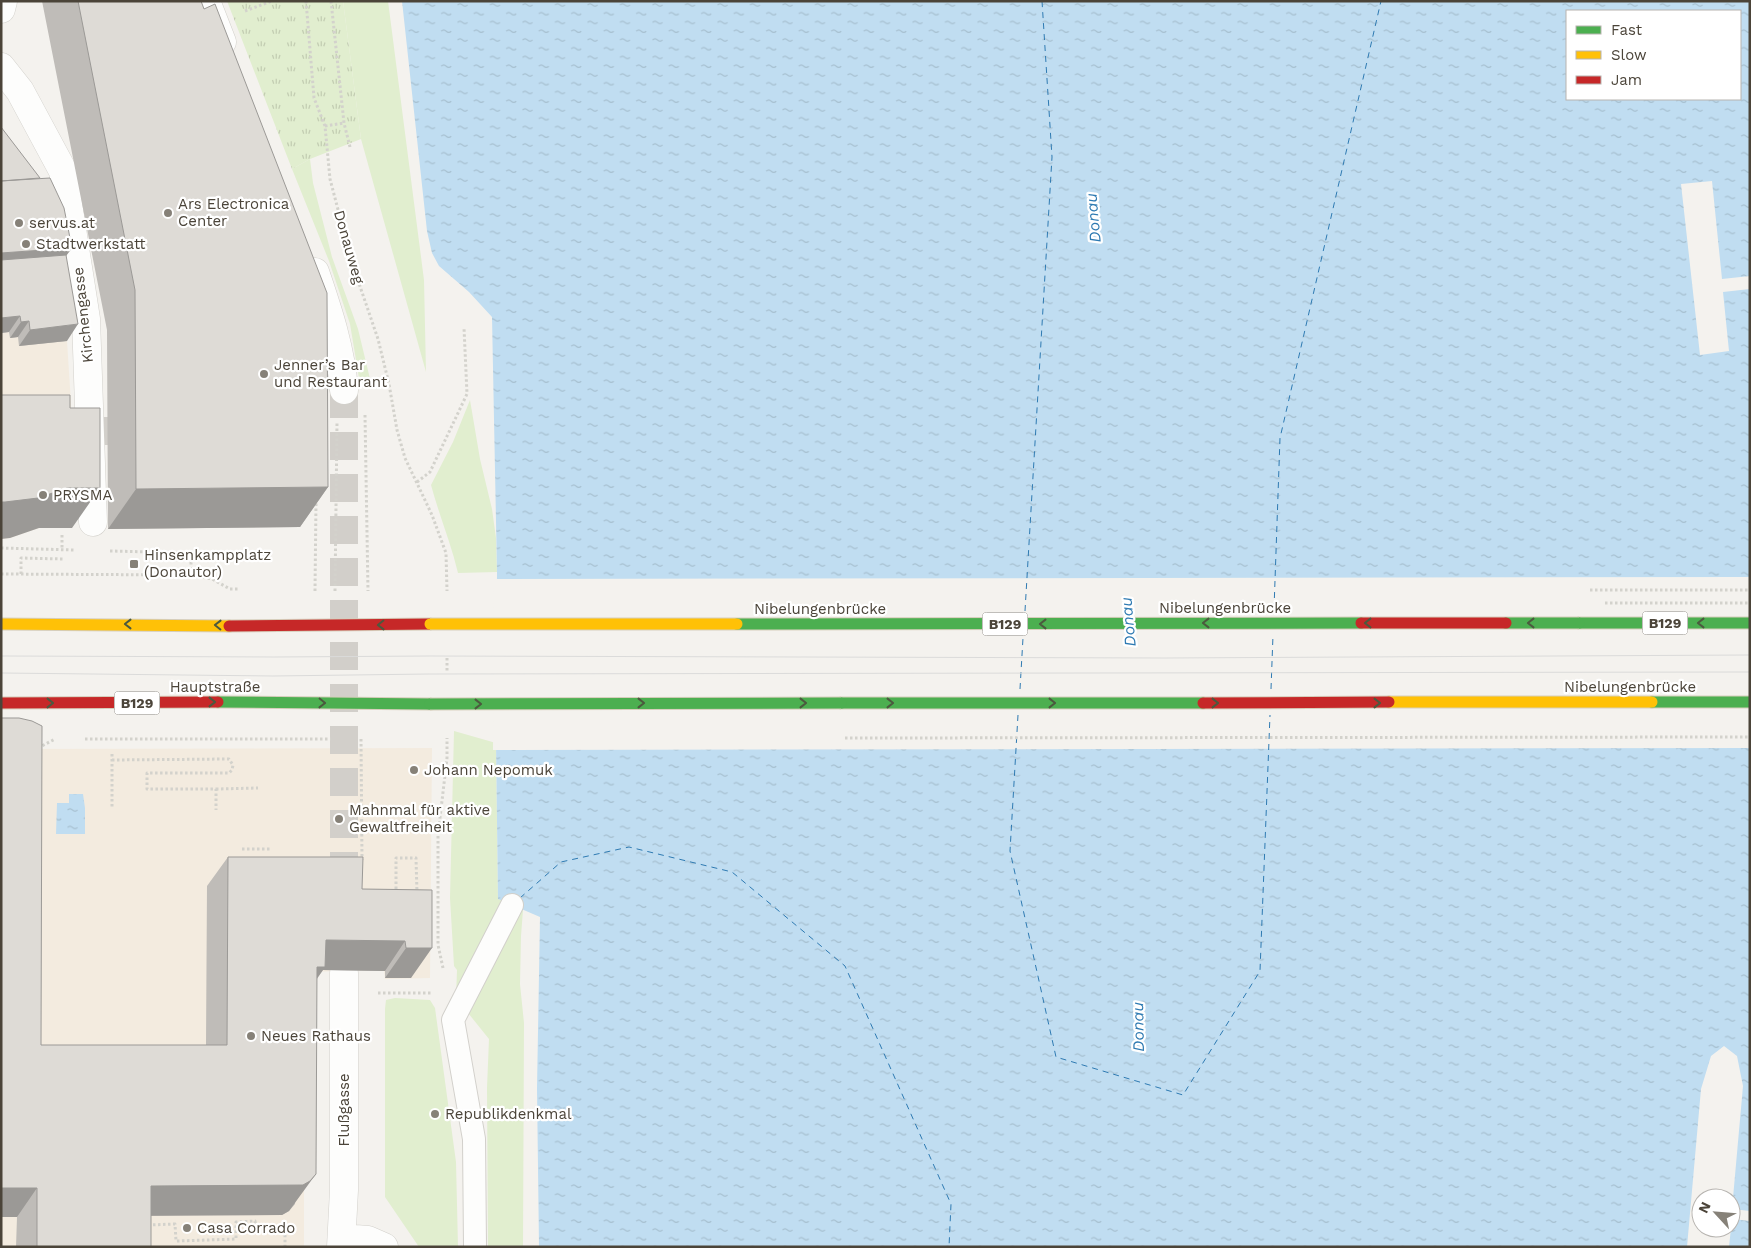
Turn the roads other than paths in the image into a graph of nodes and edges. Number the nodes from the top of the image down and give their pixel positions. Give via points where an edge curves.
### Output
1 (3, 1) edge
2 (206, 1) edge
3 (1, 9) edge
4 (1, 67) edge
5 (233, 68) edge
6 (306, 250) edge
7 (344, 390) tunnel mouth
8 (93, 522) edge
9 (1750, 623) edge
10 (1, 624) edge
11 (1750, 702) edge
12 (1, 703) edge
13 (430, 704) joint
14 (512, 905) dead end
15 (344, 973) edge
16 (342, 1242) edge
17 (384, 1247) edge
18 (475, 1247) edge

1 - 3 street
2 - 5 street
4 - 8 street, Kirchengasse via 20,90 63,171 86,319
6 - 7 street via 331,320
9 -> 10 main road, Nibelungenbrücke / B129, bridge
13 -> 11 main road, Nibelungenbrücke / B129, bridge
12 -> 13 main road, Hauptstraße / B129
14 - 18 lane via 453,1020 474,1138
15 - 16 street, Flußgasse
16 - 17 street via 368,1240

